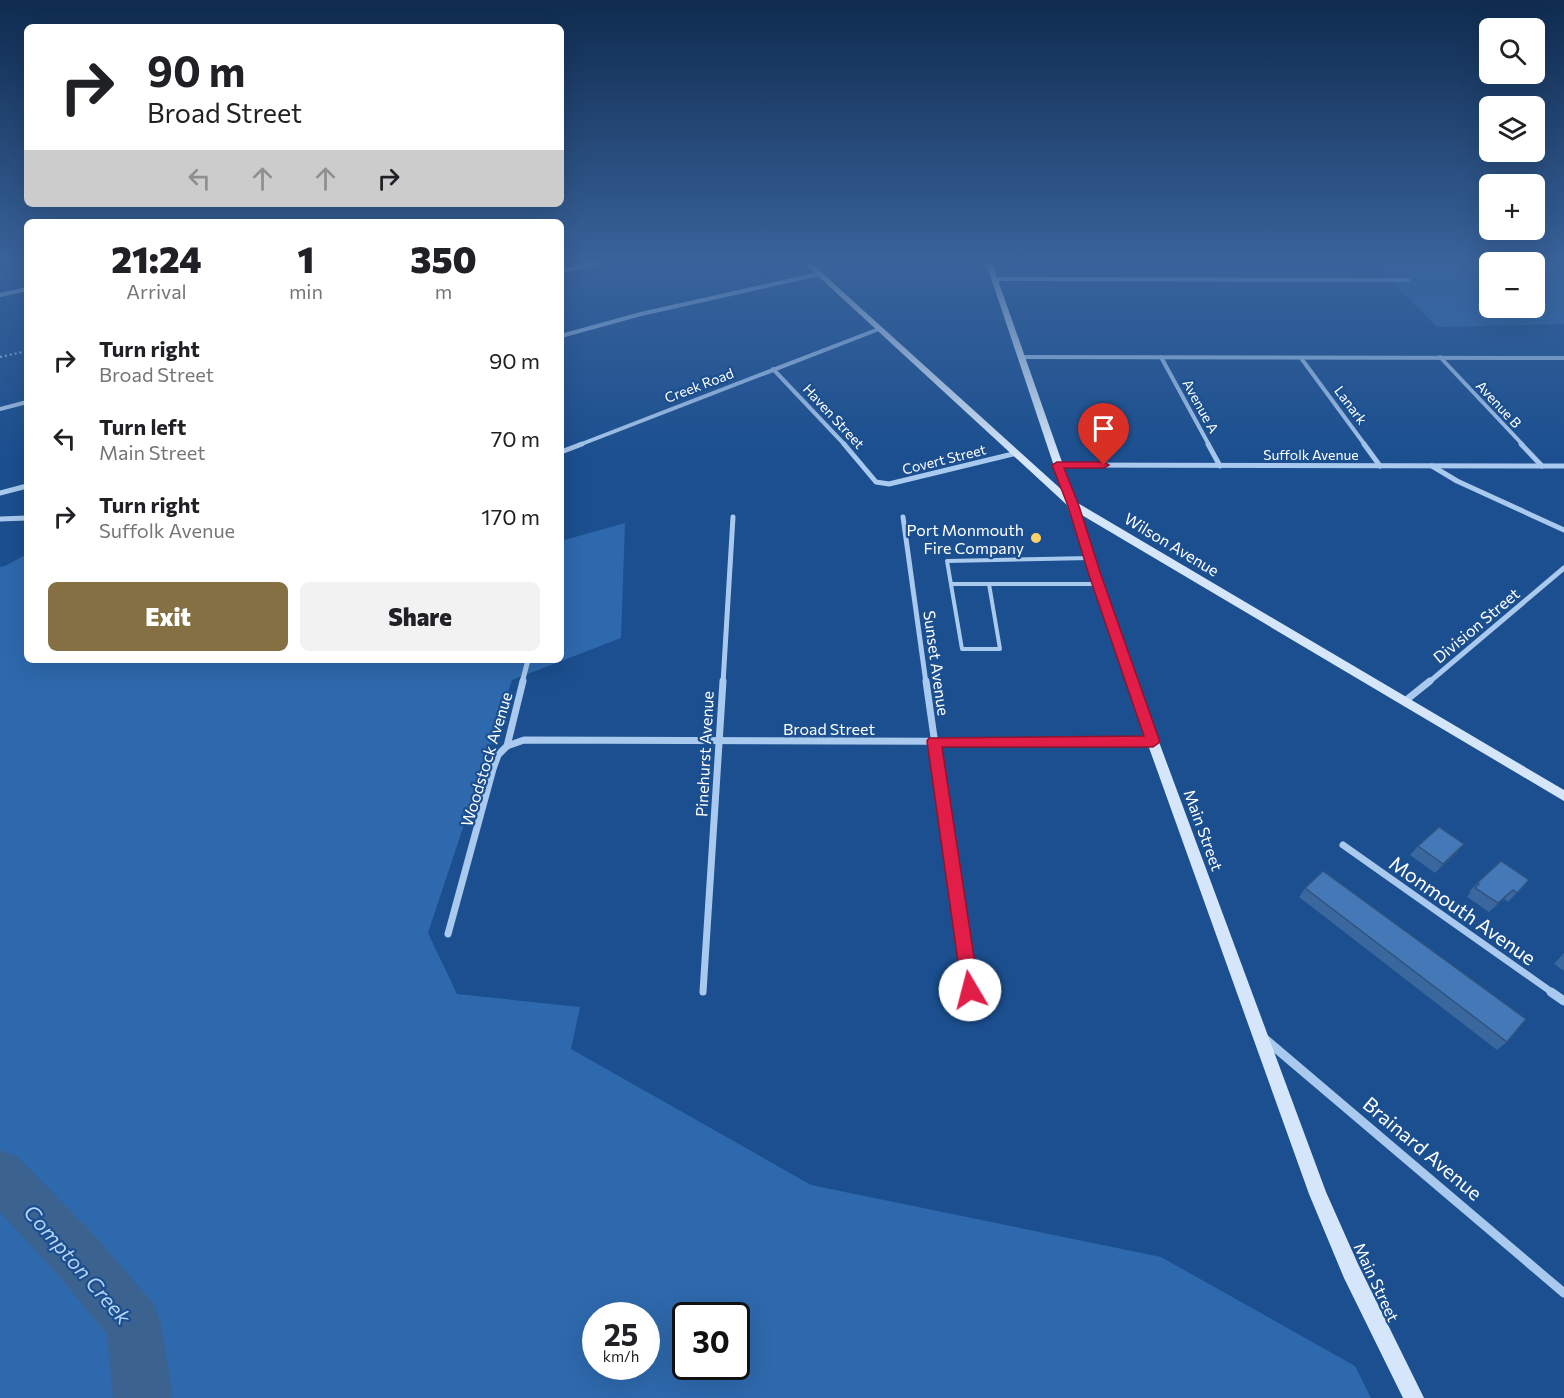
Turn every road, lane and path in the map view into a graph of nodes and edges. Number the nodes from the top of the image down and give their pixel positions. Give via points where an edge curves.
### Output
1 (585, 328) edge
2 (1012, 328) edge
3 (879, 329) joint
4 (564, 333) edge
5 (24, 352) edge
6 (0, 357) edge
7 (1022, 357) junction
8 (1161, 357) junction
9 (1440, 357) junction
10 (1301, 358) junction
11 (1564, 358) edge
12 (773, 369) junction
13 (24, 403) edge
14 (0, 409) edge
15 (564, 451) edge
16 (1017, 453) junction
17 (1057, 465) junction
18 (1220, 466) junction
19 (1380, 466) junction
20 (1432, 466) junction
21 (1542, 466) junction
22 (1564, 466) edge
23 (876, 482) joint
24 (24, 487) edge
25 (0, 494) edge
26 (1074, 506) junction
27 (733, 517) dead end
28 (903, 517) dead end
29 (24, 518) edge
30 (0, 519) edge
31 (1564, 530) edge
32 (1090, 558) junction
33 (1564, 568) edge
34 (951, 584) junction
35 (989, 584) junction
36 (1098, 584) junction
37 (527, 663) edge
38 (1405, 701) junction
39 (718, 741) junction
40 (934, 741) junction
41 (1153, 742) junction
42 (507, 746) junction
43 (1564, 796) edge
44 (1343, 845) dead end
45 (448, 934) dead end
46 (970, 990) dead end
47 (703, 992) dead end
48 (1564, 1001) edge
49 (1257, 1032) junction
50 (1564, 1293) edge
51 (1414, 1398) edge

1 - 4 street
2 - 7 street, Main Street
3 - 12 street, Creek Road
3 - 16 street, Wilson Avenue
5 - 6 path
7 - 8 street
7 - 17 street, Main Street
8 - 10 street
8 - 18 street, Avenue A
9 - 10 street
9 - 11 street
9 - 21 street, Avenue B
10 - 19 street, Lanark
12 - 15 street, Creek Road
12 - 23 street, Haven Street
13 - 14 street
16 - 23 street, Covert Street via 900,483
16 - 26 street, Wilson Avenue
17 - 18 street, Suffolk Avenue
17 - 26 street, Main Street
18 - 19 street, Suffolk Avenue
19 - 20 street, Suffolk Avenue
20 - 21 street, Suffolk Avenue
20 - 31 street
21 - 22 street, Suffolk Avenue
24 - 25 street
26 - 32 street, Main Street
26 - 38 street, Wilson Avenue
27 - 39 street, Pinehurst Avenue
28 - 40 street, Sunset Avenue
29 - 30 street
32 - 34 lane via 947,561
32 - 36 street, Main Street
33 - 38 street, Division Street
34 - 35 lane
34 - 35 lane via 962,649 1000,649
35 - 36 lane
36 - 41 street, Main Street
37 - 42 street, Woodstock Avenue
38 - 43 street, Wilson Avenue
39 - 40 street, Broad Street
39 - 42 street, Broad Street via 524,740
39 - 47 street, Pinehurst Avenue
40 - 41 street, Broad Street
40 - 46 street, Sunset Avenue
41 - 49 street, Main Street
42 - 45 street, Woodstock Avenue via 498,755
44 - 48 street, Monmouth Avenue
49 - 50 street, Brainard Avenue
49 - 51 street, Main Street via 1351,1271

